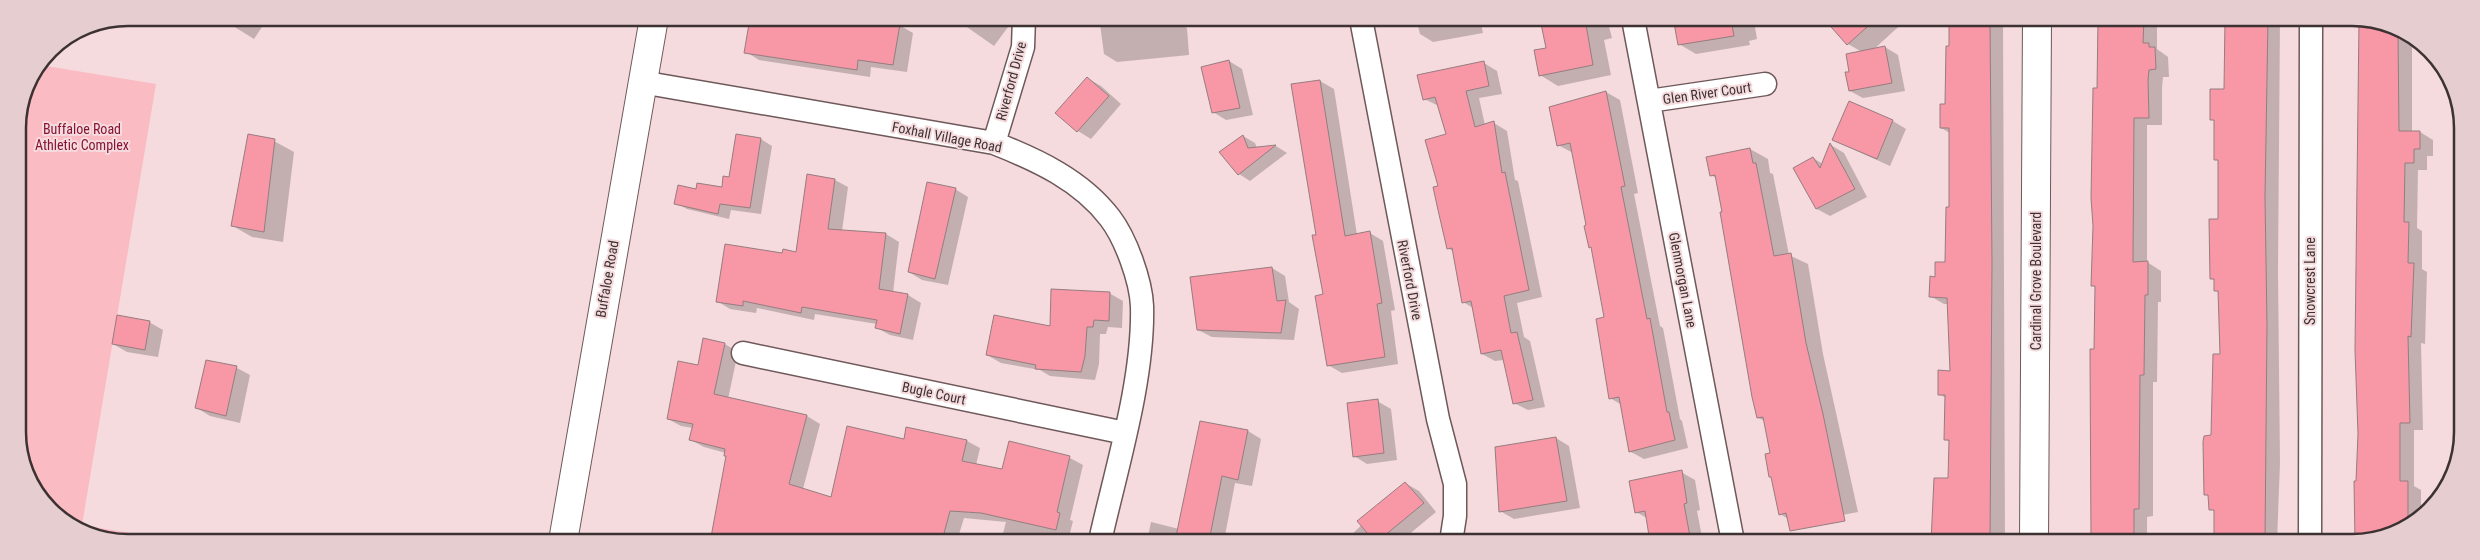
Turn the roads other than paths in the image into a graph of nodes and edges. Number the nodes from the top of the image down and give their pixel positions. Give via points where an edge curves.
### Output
1 (652, 26) edge
2 (1024, 26) edge
3 (1361, 26) edge
4 (1634, 26) edge
5 (2037, 26) edge
6 (2311, 26) edge
7 (641, 82) junction
8 (1765, 84) dead end
9 (1649, 101) junction
10 (994, 143) junction
11 (743, 353) dead end
12 (1125, 432) junction
13 (564, 534) edge
14 (1102, 534) edge
15 (1452, 534) edge
16 (1731, 534) edge
17 (2034, 534) edge
18 (2310, 534) edge

1 - 7 main road, Buffaloe Road
2 - 10 street, Riverford Drive via 1023,48
3 - 15 street, Riverford Drive via 1438,419 1455,484
4 - 9 street, Glenmorgan Lane
5 - 17 main road, Cardinal Grove Boulevard
6 - 18 street, Snowcrest Lane
7 - 10 street, Foxhall Village Road
7 - 13 main road, Buffaloe Road
8 - 9 street, Glen River Court
9 - 16 street, Glenmorgan Lane
10 - 12 street, Foxhall Village Road via 1040,161 1078,186 1110,218 1132,260 1142,304 1141,349
11 - 12 street, Bugle Court
12 - 14 street, Foxhall Village Road

